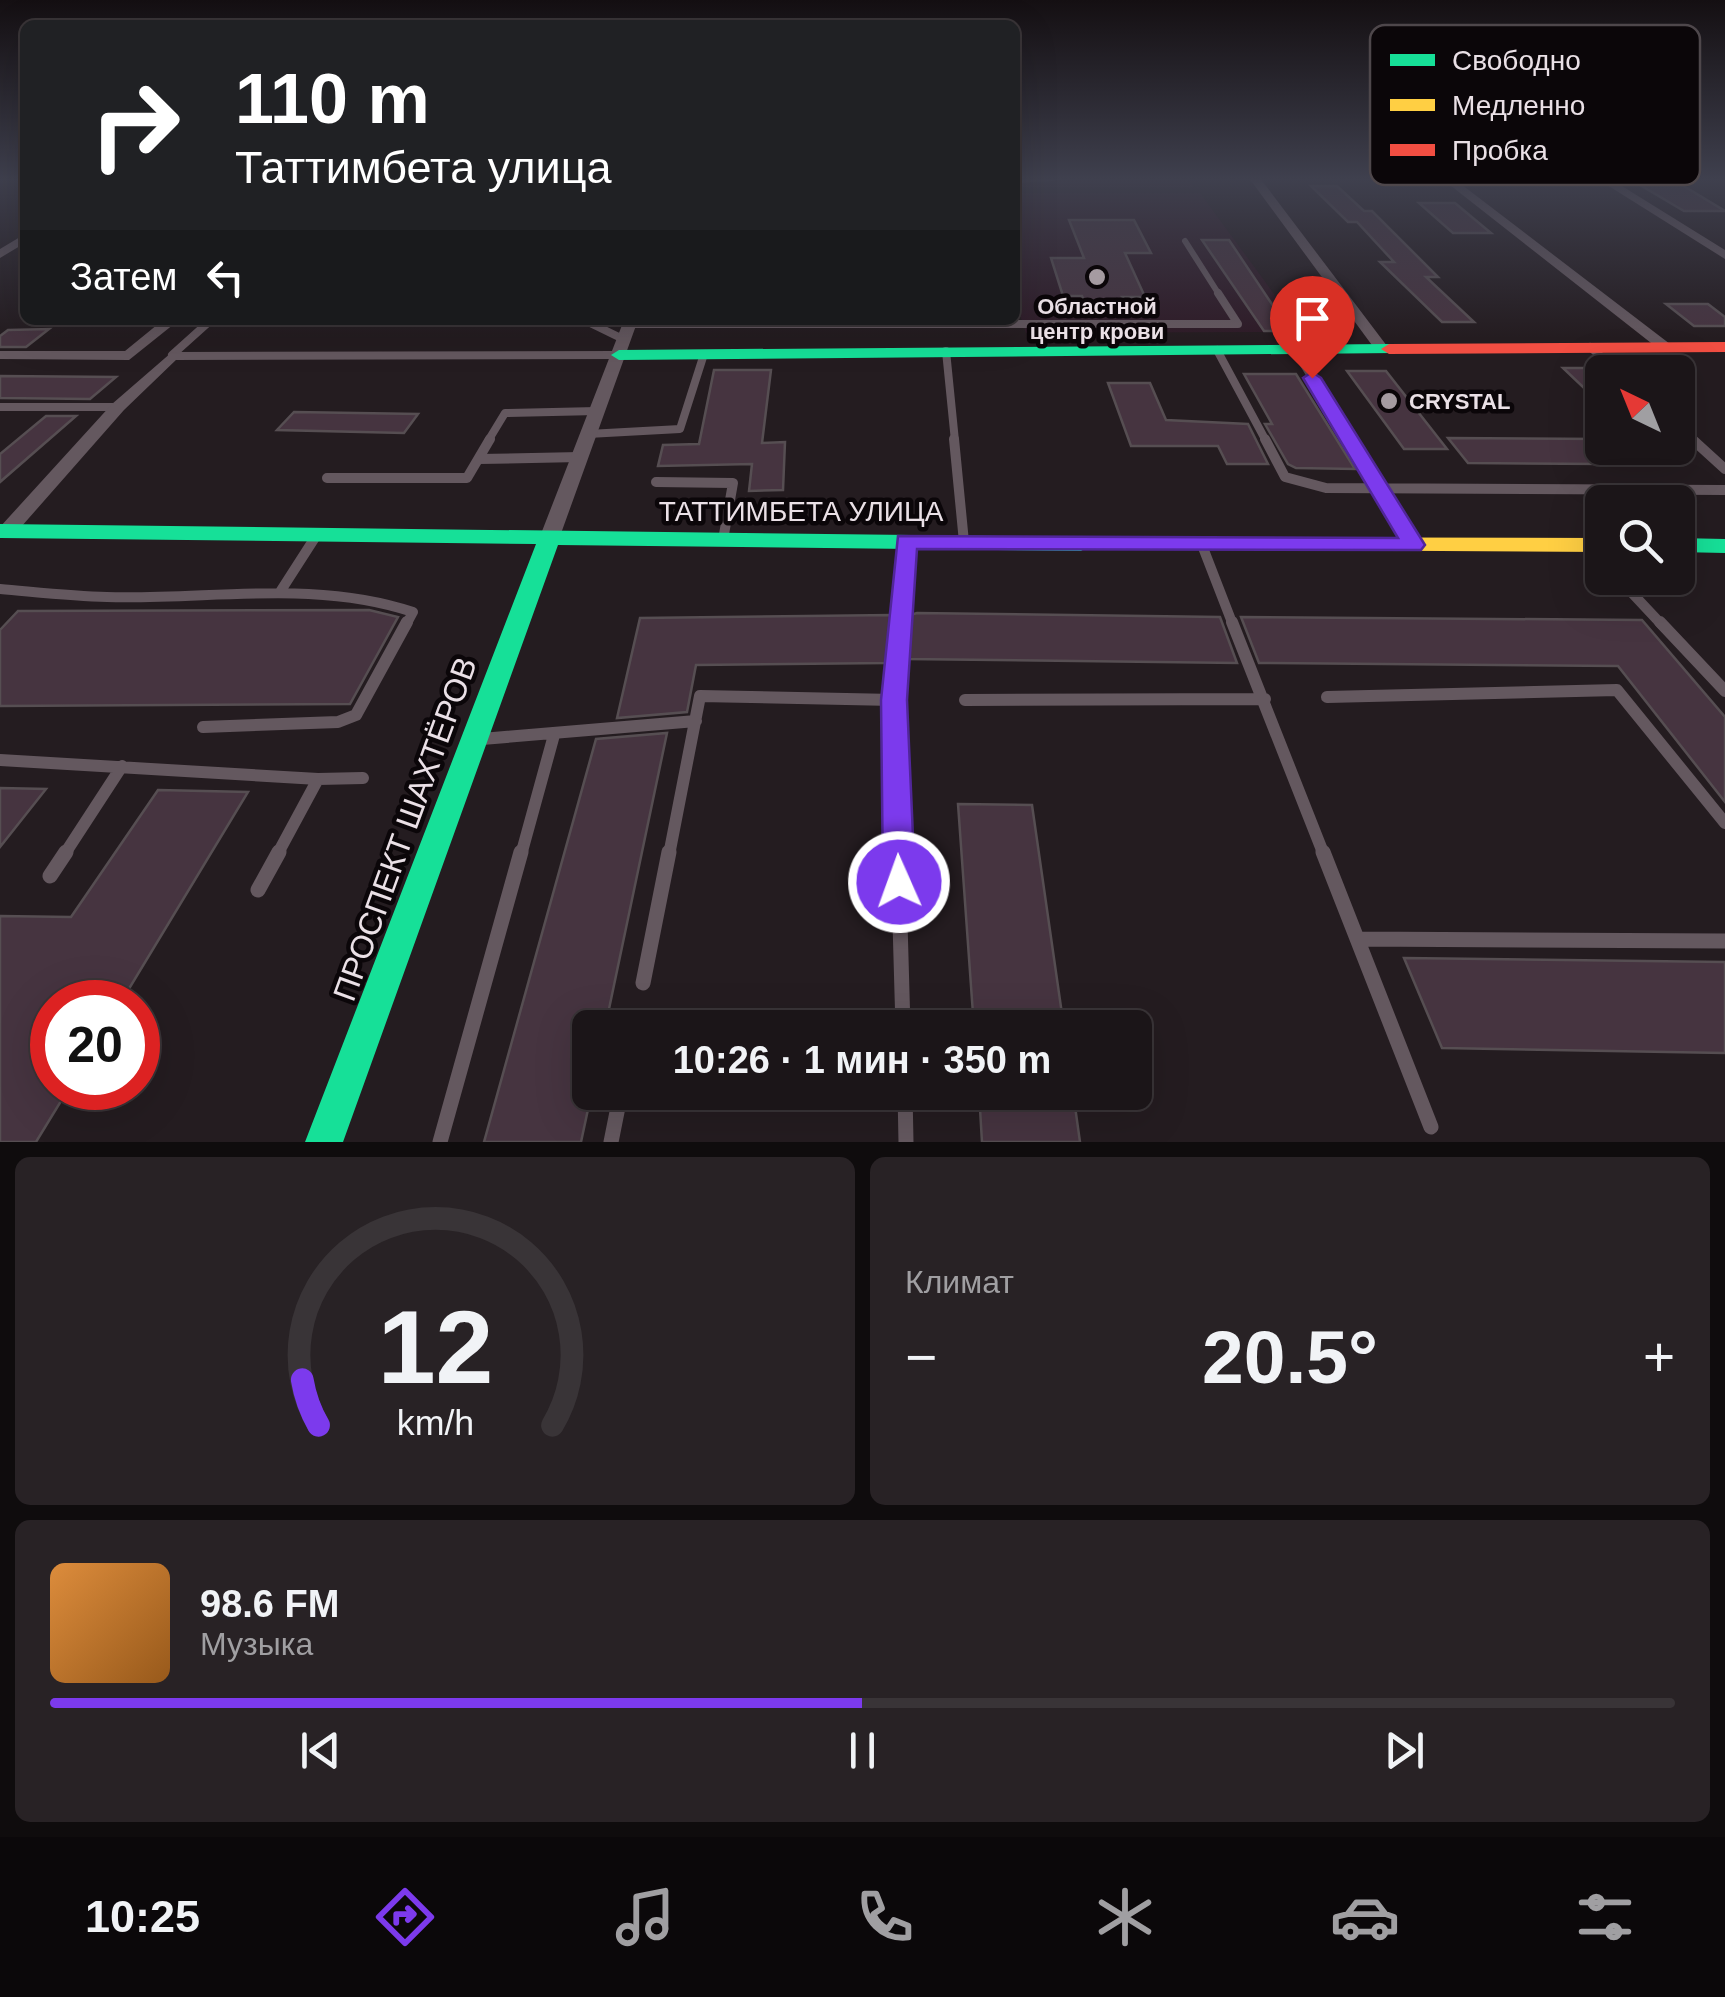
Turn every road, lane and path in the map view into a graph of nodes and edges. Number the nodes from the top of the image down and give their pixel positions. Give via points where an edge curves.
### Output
1 (1294, 231) edge
2 (1515, 231) edge
3 (1686, 231) edge
4 (1185, 241) dead end
5 (1725, 256) edge
6 (166, 325) edge
7 (206, 325) edge
8 (598, 325) edge
9 (626, 335) edge
10 (1590, 347) junction
11 (1725, 347) edge
12 (1665, 348) junction
13 (1382, 349) junction
14 (946, 350) junction
15 (1217, 350) junction
16 (1295, 350) junction
17 (704, 354) junction
18 (0, 355) edge
19 (1599, 355) edge
20 (130, 356) junction
21 (172, 356) junction
22 (118, 407) junction
23 (0, 408) edge
24 (597, 411) junction
25 (588, 434) junction
26 (1695, 442) edge
27 (580, 457) junction
28 (479, 459) junction
29 (1725, 469) edge
30 (326, 478) dead end
31 (656, 482) dead end
32 (1380, 490) junction
33 (1725, 490) edge
34 (2, 534) edge
35 (316, 536) junction
36 (550, 539) junction
37 (724, 540) junction
38 (906, 542) junction
39 (964, 542) junction
40 (1202, 544) junction
41 (1414, 545) junction
42 (1695, 545) edge
43 (1725, 546) edge
44 (1585, 550) edge
45 (0, 590) edge
46 (280, 592) junction
47 (1634, 595) edge
48 (1725, 692) edge
49 (1326, 697) dead end
50 (1265, 699) junction
51 (894, 700) junction
52 (964, 700) dead end
53 (696, 721) junction
54 (203, 727) dead end
55 (554, 734) junction
56 (471, 740) junction
57 (0, 760) edge
58 (122, 766) junction
59 (363, 778) dead end
60 (318, 779) junction
61 (1725, 822) edge
62 (50, 876) dead end
63 (258, 890) dead end
64 (1358, 940) junction
65 (1725, 941) edge
66 (643, 983) dead end
67 (903, 1010) edge
68 (617, 1110) edge
69 (905, 1110) edge
70 (1431, 1127) dead end
71 (324, 1142) edge
72 (440, 1142) edge
73 (611, 1142) edge
74 (906, 1142) edge

1 - 13 street
2 - 12 street
3 - 5 street
4 - 9 lane via 1238,324
6 - 20 street
7 - 21 lane
8 - 9 lane
9 - 17 street
9 - 21 lane
9 - 24 street
10 - 12 street
10 - 13 street
10 - 19 lane
11 - 12 street
13 - 16 street
14 - 15 street
14 - 17 street
14 - 39 lane
15 - 16 street
15 - 32 lane via 1285,477 1316,487
16 - 32 lane
17 - 25 lane via 680,429
18 - 20 street
20 - 21 street
21 - 22 street
22 - 23 lane
22 - 34 street
24 - 25 street
24 - 28 lane via 505,413
25 - 27 street
26 - 29 lane
27 - 28 lane
27 - 36 street
28 - 30 lane via 467,478
31 - 37 lane via 734,482
32 - 33 lane
32 - 41 lane
34 - 35 street, ТАТТИМБЕТА УЛИЦА
35 - 36 street, ТАТТИМБЕТА УЛИЦА
35 - 46 lane
36 - 37 street, ТАТТИМБЕТА УЛИЦА
36 - 56 street, ПРОСПЕКТ ШАХТЁРОВ
37 - 38 street, ТАТТИМБЕТА УЛИЦА
38 - 39 street, ТАТТИМБЕТА УЛИЦА
38 - 51 lane
39 - 40 street, ТАТТИМБЕТА УЛИЦА
40 - 41 street, ТАТТИМБЕТА УЛИЦА
40 - 50 lane
41 - 44 street, ТАТТИМБЕТА УЛИЦА
42 - 43 street
45 - 46 lane via 108,596
46 - 54 lane via 377,600 414,616 356,715 338,722
47 - 48 lane
49 - 61 lane via 1616,690
50 - 52 lane
50 - 64 lane
51 - 53 lane via 700,696
51 - 67 lane
53 - 55 lane
53 - 66 lane
55 - 56 lane
55 - 72 lane
56 - 71 street, ПРОСПЕКТ ШАХТЁРОВ
57 - 58 lane
58 - 60 lane
58 - 62 lane
59 - 60 lane
60 - 63 lane
64 - 65 lane
64 - 70 lane
68 - 73 lane
69 - 74 lane

